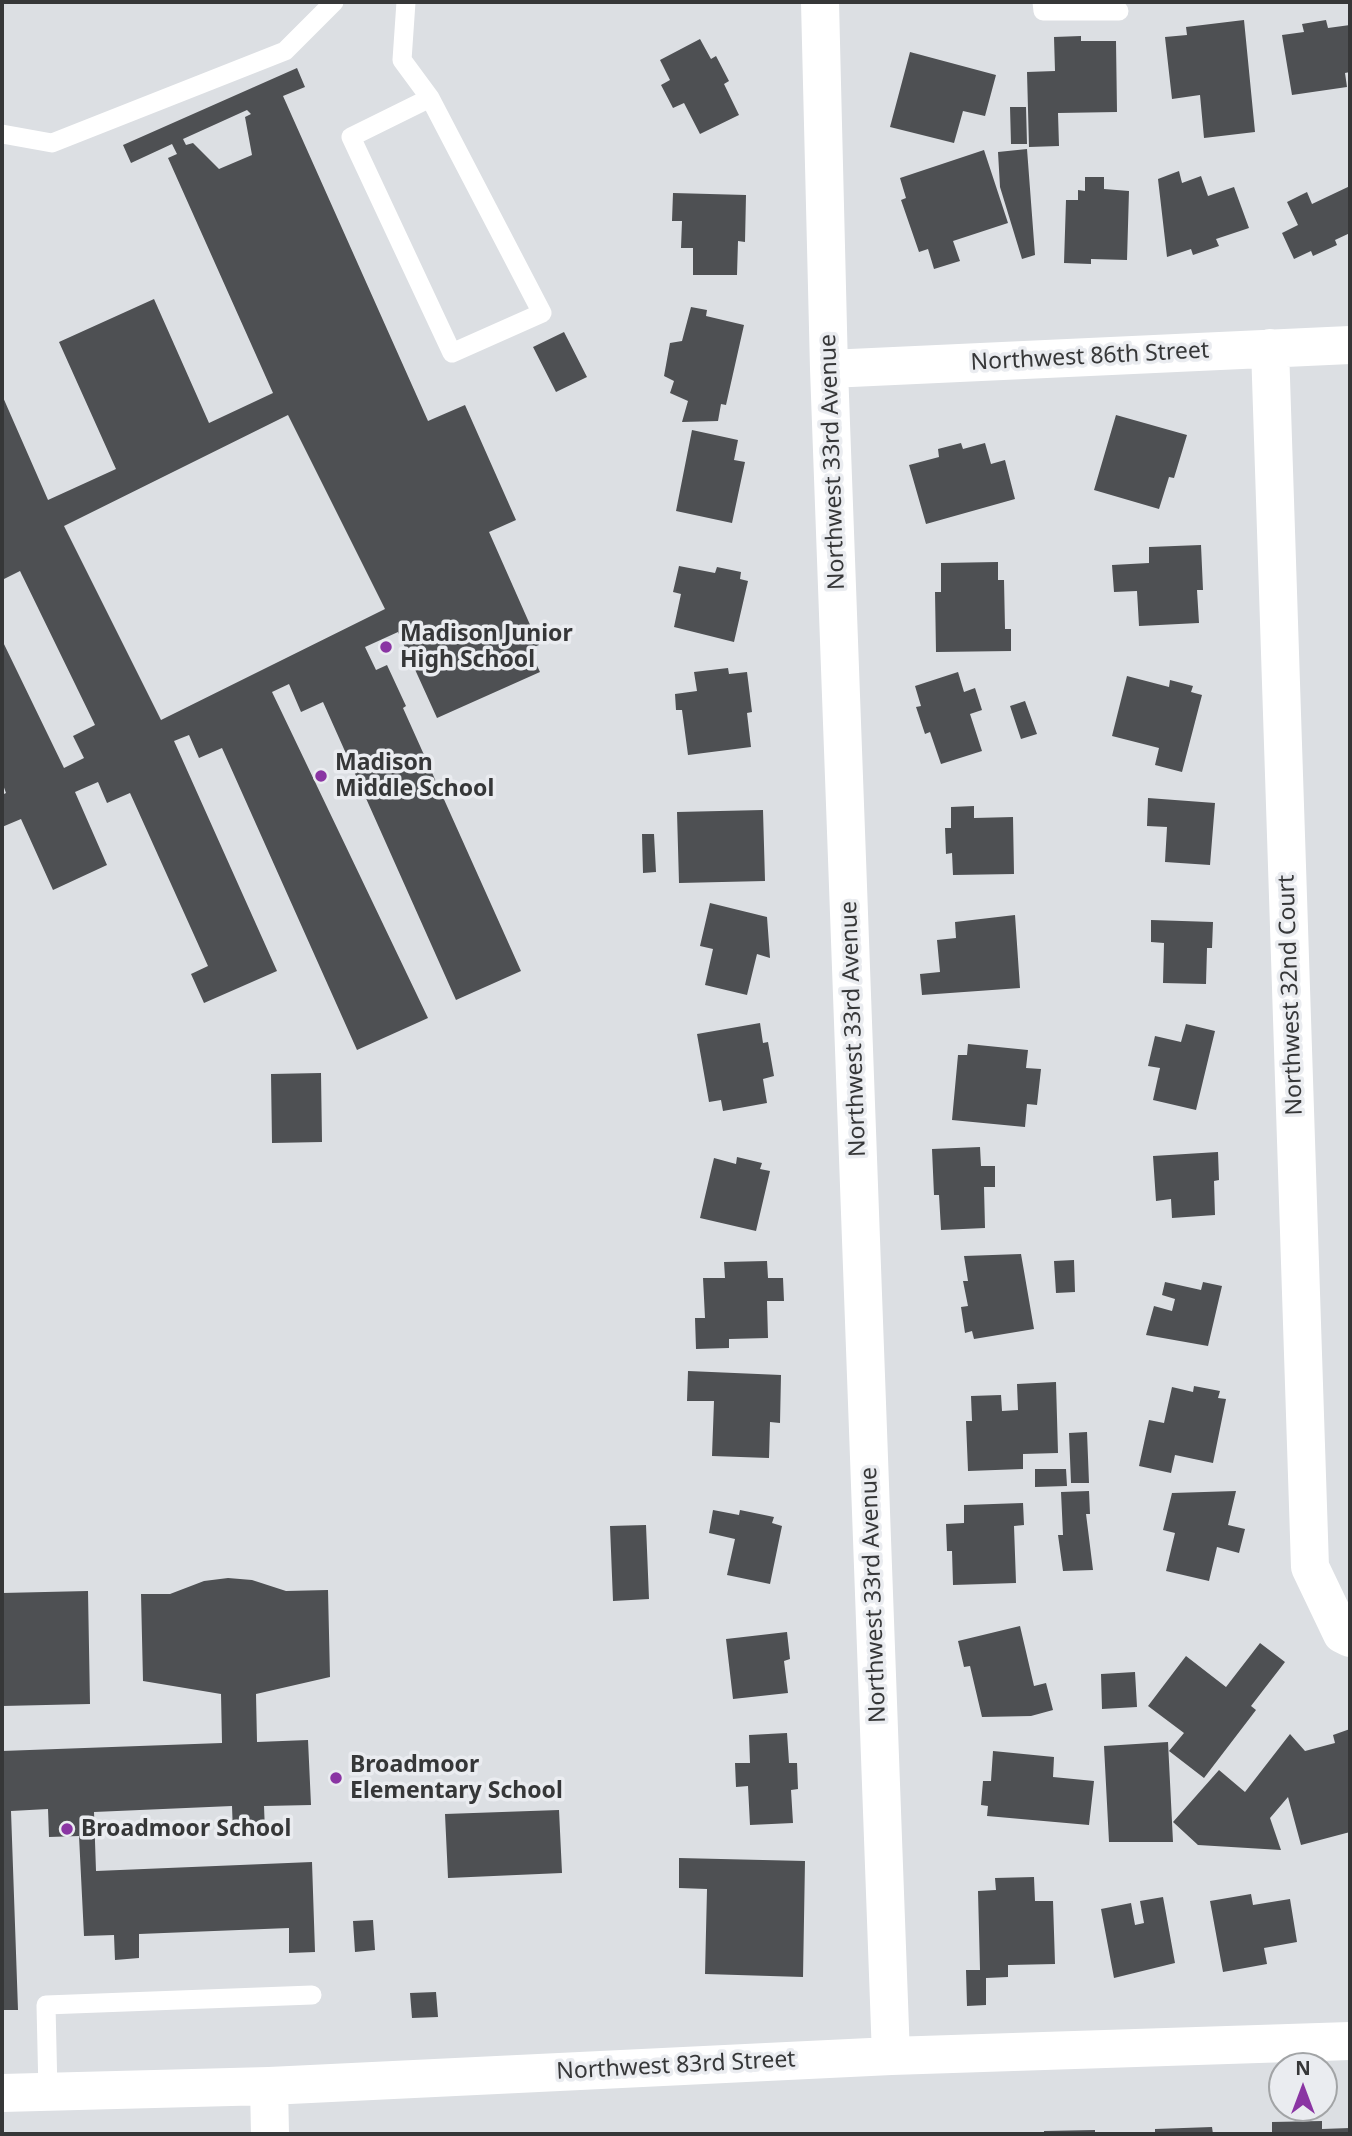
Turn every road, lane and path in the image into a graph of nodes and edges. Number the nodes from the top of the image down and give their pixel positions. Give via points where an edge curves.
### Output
1 (334, 2) edge
2 (405, 2) edge
3 (820, 2) edge
4 (1042, 2) edge
5 (1119, 11) dead end
6 (430, 98) junction
7 (2, 134) edge
8 (1350, 345) edge
9 (1270, 348) junction
10 (829, 369) junction
11 (1346, 1636) edge
12 (312, 1995) dead end
13 (1350, 2041) edge
14 (891, 2056) junction
15 (269, 2086) junction
16 (48, 2092) junction
17 (2, 2094) edge
18 (270, 2134) edge

1 - 7 lane via 285,51 52,143
2 - 6 lane via 402,60
3 - 10 street, Northwest 33rd Avenue
4 - 5 lane via 1043,11
6 - 6 lane via 542,313 452,354 351,137
8 - 9 street, Northwest 86th Street
9 - 10 street, Northwest 86th Street
9 - 11 street, Northwest 32nd Court via 1310,1567
10 - 14 street, Northwest 33rd Avenue
12 - 16 lane via 46,2005
13 - 14 street, Northwest 83rd Street
14 - 15 street, Northwest 83rd Street
15 - 16 street, Northwest 83rd Street
15 - 18 street
16 - 17 street, Northwest 83rd Street

